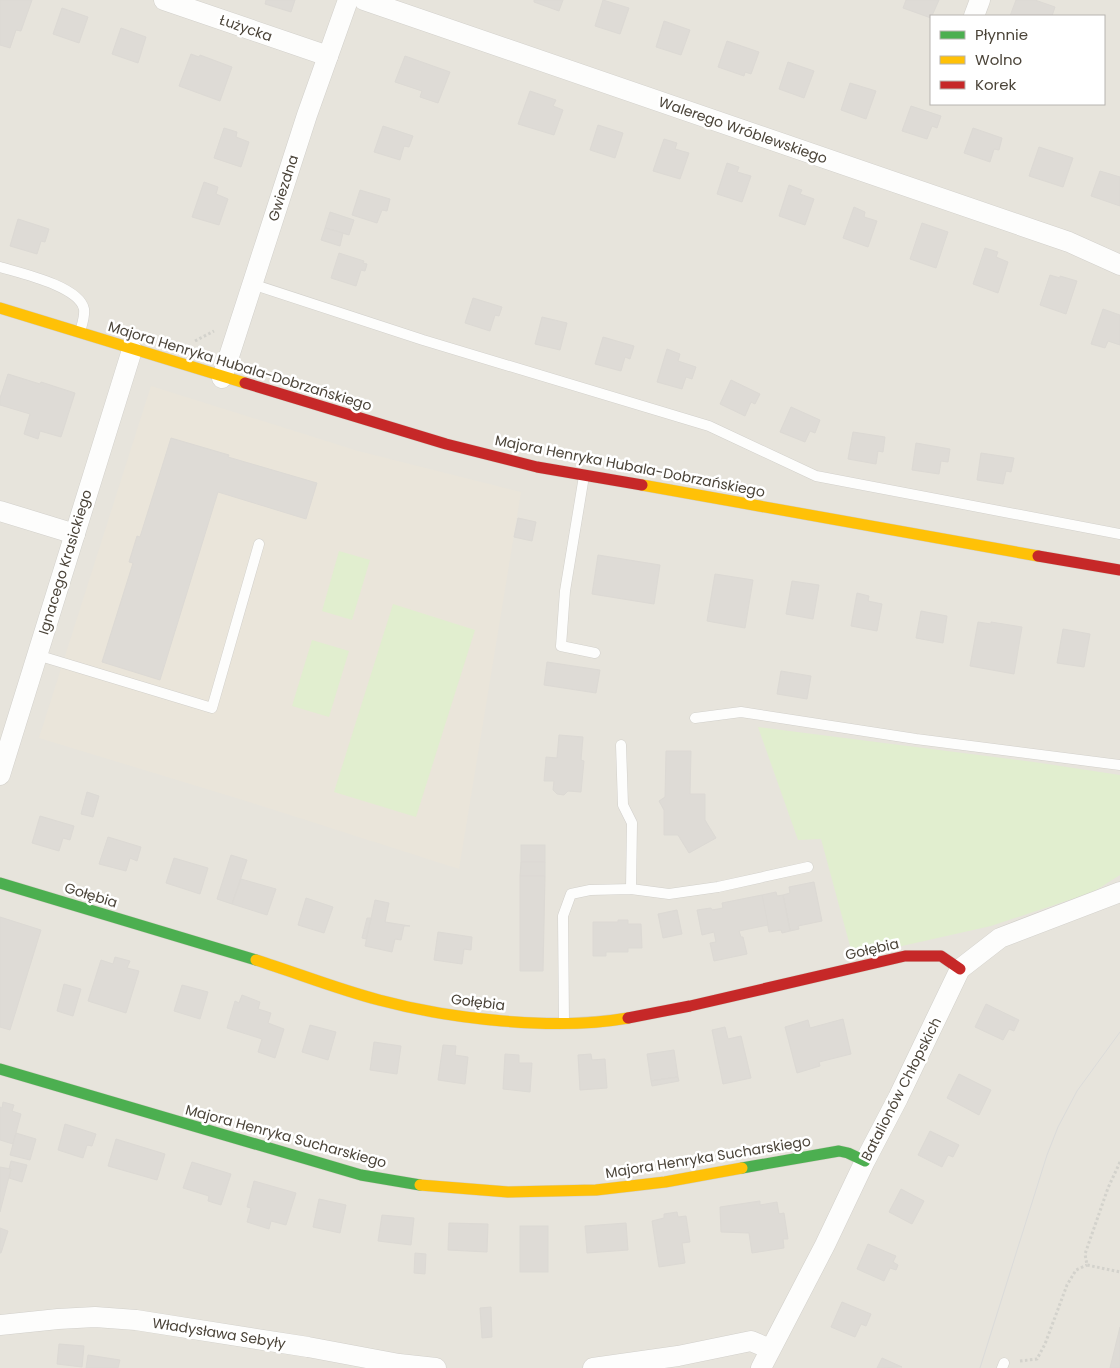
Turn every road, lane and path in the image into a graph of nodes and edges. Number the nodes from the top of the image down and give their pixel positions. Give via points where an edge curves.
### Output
1 (164, 0) edge
2 (348, 0) edge
3 (364, 0) edge
4 (980, 0) edge
5 (974, 15) edge
6 (328, 56) junction
7 (1120, 265) edge
8 (0, 267) edge
9 (252, 284) junction
10 (0, 308) edge
11 (215, 330) dead end
12 (80, 333) junction
13 (192, 344) dead end
14 (132, 350) junction
15 (222, 378) junction
16 (584, 475) junction
17 (0, 511) edge
18 (75, 534) junction
19 (1120, 534) edge
20 (259, 544) dead end
21 (1120, 570) edge
22 (595, 653) dead end
23 (37, 655) junction
24 (695, 718) dead end
25 (621, 745) dead end
26 (1120, 765) edge
27 (0, 775) edge
28 (808, 866) dead end
29 (0, 883) edge
30 (631, 889) junction
31 (1120, 892) edge
32 (960, 969) junction
33 (564, 1023) junction
34 (0, 1069) edge
35 (865, 1161) junction
36 (1120, 1162) edge
37 (1087, 1265) junction
38 (1120, 1272) edge
39 (0, 1325) edge
40 (770, 1349) junction
41 (1003, 1366) edge
42 (436, 1368) edge
43 (593, 1368) edge
44 (761, 1368) edge

1 - 6 street, Łużycka
2 - 6 street, Gwiezdna
3 - 7 street, Walerego Wróblewskiego via 1060,238
4 - 5 street
6 - 9 street, Gwiezdna
8 - 12 lane via 64,289 80,300 84,316
9 - 15 street, Gwiezdna
9 - 19 lane via 423,340 709,426 816,476
10 - 12 street, Majora Henryka Hubala-Dobrzańskiego
11 - 13 path
12 - 14 street, Majora Henryka Hubala-Dobrzańskiego
14 - 15 street, Majora Henryka Hubala-Dobrzańskiego
14 - 18 street, Ignacego Krasickiego
15 - 16 street, Majora Henryka Hubala-Dobrzańskiego via 446,444
16 - 21 street, Majora Henryka Hubala-Dobrzańskiego
16 - 22 lane via 565,591 561,646
17 - 18 street
18 - 23 street, Ignacego Krasickiego
20 - 23 lane via 212,708
23 - 27 street, Ignacego Krasickiego
24 - 26 lane via 741,712 916,739
25 - 30 lane via 623,805 632,823
28 - 30 lane via 718,887 669,894
29 - 33 street, Gołębia via 380,1000 448,1014
30 - 33 lane via 571,894 563,916
31 - 32 street, Batalionów Chłopskich via 1000,938
32 - 33 street, Gołębia via 941,956 905,956 690,1006 620,1019
32 - 35 street, Batalionów Chłopskich
34 - 35 street, Majora Henryka Sucharskiego via 361,1175 423,1186 508,1192 596,1190 665,1182 839,1151
35 - 40 street, Batalionów Chłopskich via 825,1246
36 - 37 path via 1085,1254
37 - 38 path
37 - 41 path via 1076,1270 1037,1359
39 - 42 street, Władysława Sebyły via 67,1318 136,1320
40 - 43 street via 751,1341
40 - 44 street, Batalionów Chłopskich

